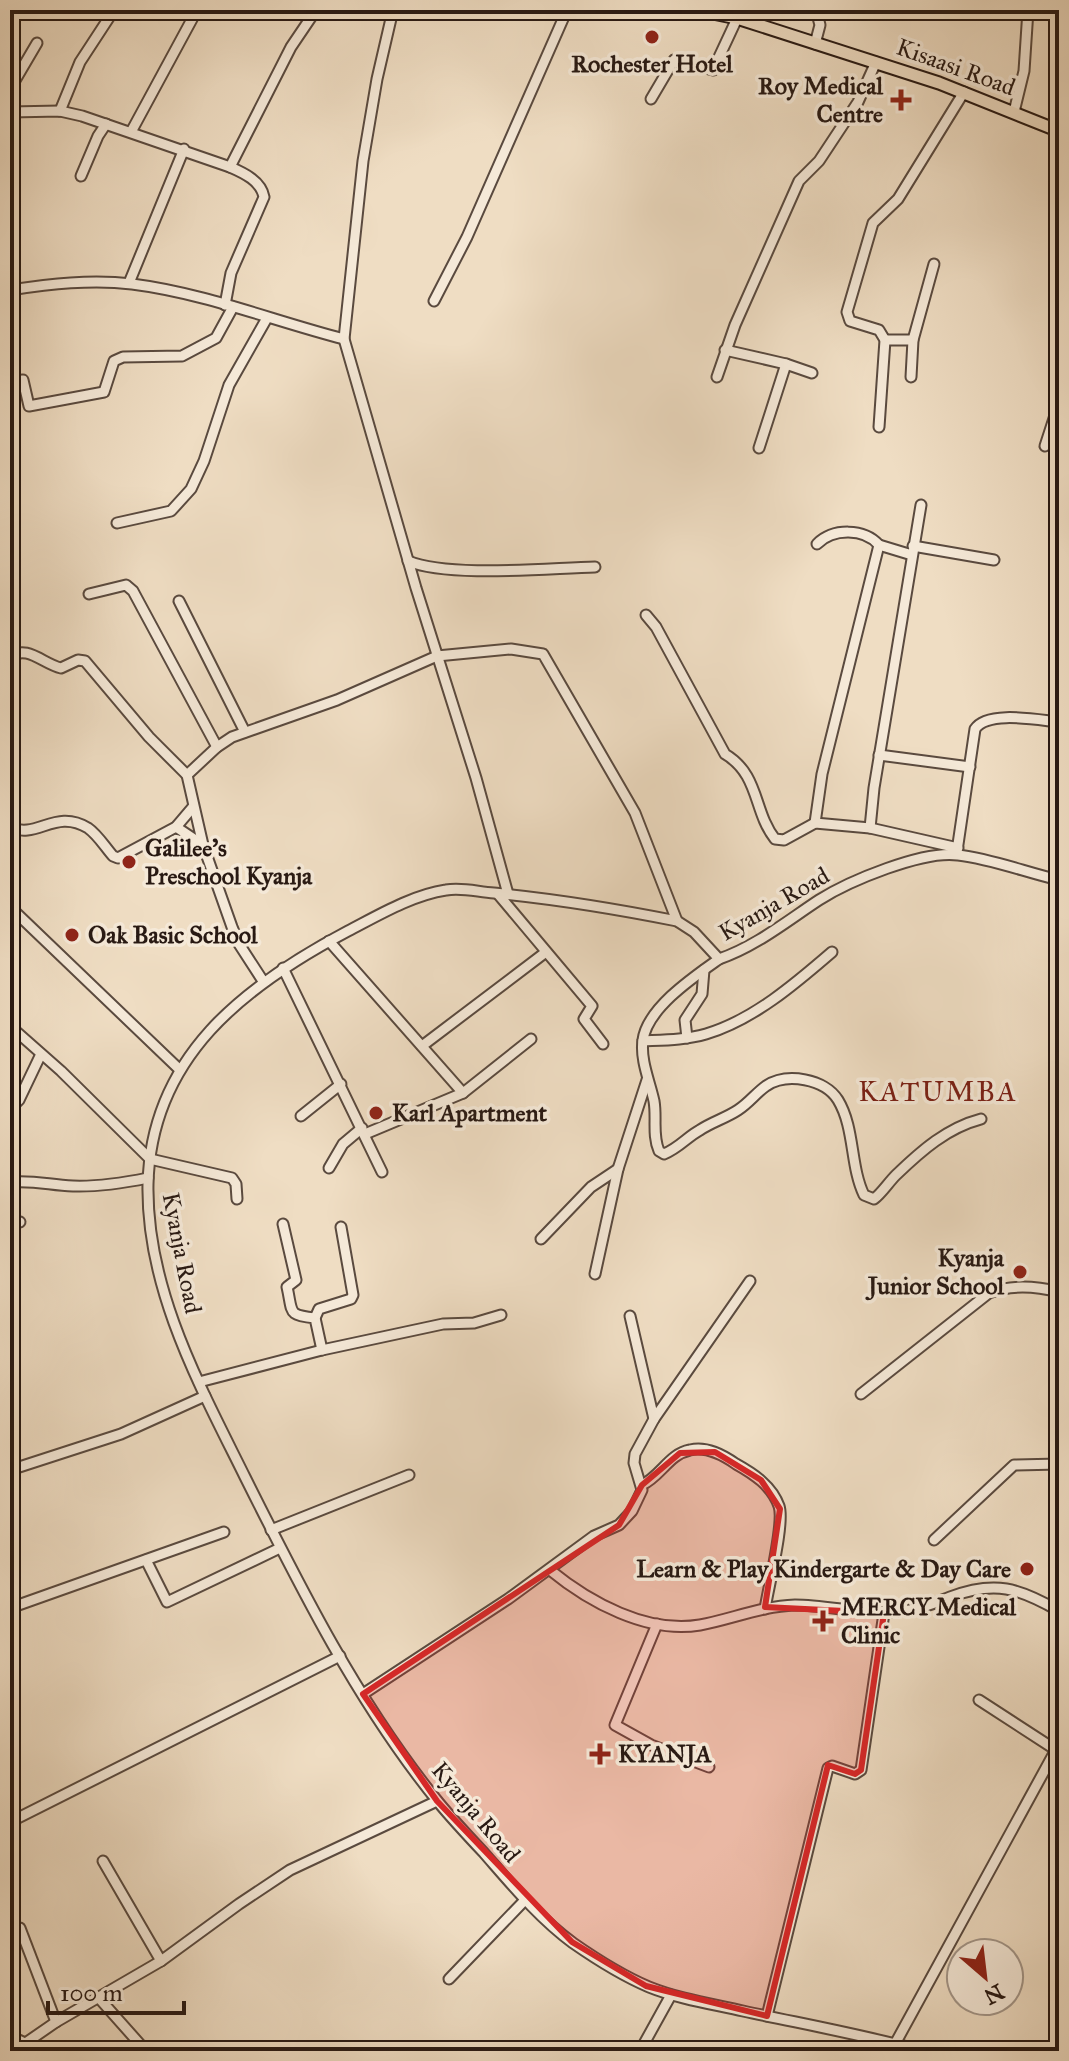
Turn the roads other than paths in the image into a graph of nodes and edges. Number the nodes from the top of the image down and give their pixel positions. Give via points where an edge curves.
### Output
1 (114, 10) edge
2 (197, 10) edge
3 (316, 10) edge
4 (393, 10) edge
5 (567, 10) edge
6 (698, 10) edge
7 (816, 10) edge
8 (1028, 10) edge
9 (739, 14) edge
10 (37, 43) dead end
11 (815, 44) junction
12 (876, 62) junction
13 (10, 89) edge
14 (964, 92) junction
15 (651, 99) dead end
16 (60, 111) junction
17 (10, 112) edge
18 (1014, 112) junction
19 (106, 124) junction
20 (1059, 131) edge
21 (131, 132) junction
22 (184, 149) junction
23 (230, 167) junction
24 (81, 176) dead end
25 (934, 264) dead end
26 (129, 283) junction
27 (10, 290) edge
28 (434, 301) dead end
29 (229, 306) junction
30 (267, 318) junction
31 (344, 339) junction
32 (885, 340) junction
33 (913, 340) junction
34 (725, 350) junction
35 (786, 364) junction
36 (812, 373) dead end
37 (717, 377) dead end
38 (911, 377) dead end
39 (10, 381) edge
40 (1059, 403) edge
41 (879, 427) dead end
42 (1045, 446) dead end
43 (759, 448) dead end
44 (921, 505) dead end
45 (117, 523) dead end
46 (817, 544) dead end
47 (879, 545) junction
48 (913, 550) junction
49 (994, 560) dead end
50 (408, 561) junction
51 (595, 567) dead end
52 (89, 594) dead end
53 (179, 601) dead end
54 (646, 615) dead end
55 (437, 656) junction
56 (10, 657) edge
57 (1059, 722) edge
58 (245, 732) junction
59 (217, 747) junction
60 (879, 755) junction
61 (970, 767) junction
62 (187, 775) junction
63 (193, 807) junction
64 (815, 823) junction
65 (10, 827) edge
66 (176, 827) junction
67 (870, 828) junction
68 (203, 845) junction
69 (958, 851) junction
70 (1059, 880) edge
71 (503, 894) junction
72 (10, 907) edge
73 (677, 921) junction
74 (329, 941) junction
75 (546, 952) junction
76 (832, 952) dead end
77 (719, 959) junction
78 (283, 968) junction
79 (704, 970) junction
80 (263, 981) junction
81 (10, 1026) edge
82 (687, 1038) junction
83 (531, 1039) dead end
84 (643, 1041) junction
85 (603, 1044) dead end
86 (422, 1046) junction
87 (41, 1054) junction
88 (179, 1069) junction
89 (647, 1080) junction
90 (341, 1084) junction
91 (463, 1093) junction
92 (10, 1104) edge
93 (301, 1116) dead end
94 (981, 1119) dead end
95 (364, 1131) junction
96 (150, 1159) junction
97 (329, 1168) dead end
98 (618, 1169) junction
99 (382, 1172) dead end
100 (148, 1178) junction
101 (10, 1182) edge
102 (237, 1199) dead end
103 (283, 1224) dead end
104 (341, 1227) dead end
105 (541, 1239) dead end
106 (595, 1274) dead end
107 (750, 1281) dead end
108 (1059, 1292) edge
109 (501, 1315) dead end
110 (630, 1316) dead end
111 (315, 1318) junction
112 (322, 1350) junction
113 (199, 1382) junction
114 (861, 1394) dead end
115 (205, 1396) junction
116 (654, 1419) junction
117 (1059, 1464) edge
118 (10, 1470) edge
119 (409, 1475) dead end
120 (642, 1485) junction
121 (271, 1530) junction
122 (224, 1532) dead end
123 (934, 1540) dead end
124 (280, 1548) junction
125 (146, 1560) junction
126 (550, 1570) junction
127 (10, 1608) edge
128 (765, 1609) junction
129 (1059, 1611) edge
130 (884, 1613) junction
131 (657, 1624) junction
132 (340, 1656) junction
133 (363, 1694) junction
134 (979, 1700) dead end
135 (1058, 1747) edge
136 (709, 1767) dead end
137 (437, 1801) junction
138 (10, 1822) edge
139 (103, 1861) dead end
140 (525, 1900) junction
141 (20, 1928) dead end
142 (161, 1961) junction
143 (449, 1979) dead end
144 (671, 1995) junction
145 (98, 1997) junction
146 (767, 2016) junction
147 (56, 2022) junction
148 (10, 2036) edge
149 (867, 2038) junction
150 (25, 2043) junction
151 (895, 2044) junction
152 (14, 2051) edge
153 (146, 2051) edge
154 (640, 2051) edge
155 (865, 2051) edge
156 (923, 2051) edge

1 - 16 street via 80,62
2 - 21 street
3 - 23 street via 291,47
4 - 31 street via 365,147
5 - 28 street
6 - 9 main road, Kisaasi Road
7 - 11 street via 820,25
8 - 18 street via 1024,71
9 - 11 main road, Kisaasi Road
9 - 15 street via 713,70 674,60
10 - 13 street
11 - 12 main road, Kisaasi Road
12 - 14 main road, Kisaasi Road
12 - 34 street via 858,102 819,161 799,181
14 - 18 main road, Kisaasi Road
14 - 32 street via 898,199 873,223 847,316 879,330
16 - 17 street
16 - 19 street
18 - 20 main road, Kisaasi Road
19 - 21 street
19 - 24 street
21 - 22 street
22 - 23 street
22 - 26 street
23 - 29 street via 253,179 264,197 231,273
25 - 33 street
26 - 27 street via 60,283
26 - 29 street
29 - 30 street
29 - 39 street via 216,338 182,356 114,361 104,392 29,406 23,380
30 - 31 street
30 - 45 street via 229,385 191,489 171,511
31 - 50 street
32 - 33 street
32 - 41 street
33 - 38 street
34 - 35 street
34 - 37 street
35 - 36 street
35 - 43 street
40 - 42 street
44 - 48 street
46 - 47 street via 828,536 854,533
47 - 48 street
47 - 64 street via 822,774
48 - 49 street
48 - 60 street
50 - 51 street via 423,567 470,569
50 - 55 street
52 - 59 street via 126,585 133,591
53 - 58 street
54 - 64 street via 725,754 748,777 772,835 784,840
55 - 58 street via 337,700
55 - 71 street via 476,778
55 - 73 street via 511,649 543,654 635,813
56 - 62 street via 26,651 61,668 85,661
57 - 61 street via 984,719 975,729
58 - 59 street
59 - 62 street
60 - 61 street
60 - 67 street
61 - 69 street
62 - 63 street
63 - 66 street
63 - 68 street
64 - 67 street
65 - 66 street via 26,832 51,822 76,824 118,858
66 - 68 street
67 - 69 street
68 - 80 street via 239,944
69 - 70 street, Kyanja Road
69 - 77 street, Kyanja Road via 854,881
71 - 73 street, Kyanja Road
71 - 74 street, Kyanja Road via 460,889 432,893
71 - 75 street
72 - 88 street
73 - 77 street, Kyanja Road
74 - 78 street, Kyanja Road
74 - 86 street
75 - 85 street via 592,1006 584,1019
75 - 86 street
76 - 82 street via 764,1005 727,1026
77 - 79 street
78 - 80 street, Kyanja Road
78 - 90 street
79 - 82 street via 702,994 685,1020
79 - 84 street via 663,1006
80 - 88 street, Kyanja Road via 224,1015
81 - 87 street
82 - 84 street
83 - 91 street
84 - 89 street
86 - 91 street
87 - 92 street via 19,1100
87 - 96 street
88 - 96 street, Kyanja Road via 157,1122
89 - 94 street via 656,1144 664,1154 737,1111 775,1081 807,1079 826,1088 843,1112 858,1184 867,1199 879,1195 946,1132
89 - 98 street
90 - 93 street
90 - 95 street
91 - 95 street
95 - 97 street via 343,1144
95 - 99 street
96 - 100 street, Kyanja Road
96 - 102 street via 232,1178
98 - 105 street via 591,1187
98 - 106 street
100 - 101 street via 108,1186
100 - 113 street, Kyanja Road via 150,1219 166,1298
103 - 111 street via 296,1280 287,1287 294,1314
104 - 111 street via 353,1295 319,1309
107 - 116 street
108 - 114 street via 1025,1286 989,1293
109 - 112 street
110 - 116 street
111 - 112 street
112 - 113 street
113 - 115 street, Kyanja Road
115 - 118 street via 121,1434
115 - 121 street, Kyanja Road
116 - 120 street via 635,1454
117 - 123 street via 1014,1465
119 - 121 street
120 - 126 street via 626,1519
120 - 128 street via 680,1453 701,1449 761,1480 777,1501 781,1517
121 - 124 street, Kyanja Road
122 - 125 street
124 - 125 street via 167,1602
124 - 132 street, Kyanja Road
125 - 127 street
126 - 131 street via 582,1595
126 - 133 street
128 - 130 street via 799,1605
128 - 131 street via 690,1626
129 - 130 street via 1018,1590 997,1586
130 - 146 street via 861,1770 855,1774 828,1768
131 - 136 street via 615,1725
132 - 133 street, Kyanja Road
132 - 138 street
133 - 137 street, Kyanja Road
134 - 135 street
135 - 151 street
137 - 140 street, Kyanja Road
137 - 142 street via 290,1870
139 - 142 street
140 - 143 street
140 - 144 street, Kyanja Road via 572,1942
141 - 147 street
142 - 145 street
144 - 146 street, Kyanja Road
144 - 154 street
145 - 147 street
145 - 153 street
146 - 149 street, Kyanja Road
147 - 150 street
148 - 150 street
149 - 151 street, Kyanja Road
149 - 155 street
150 - 152 street
151 - 156 street, Kyanja Road

